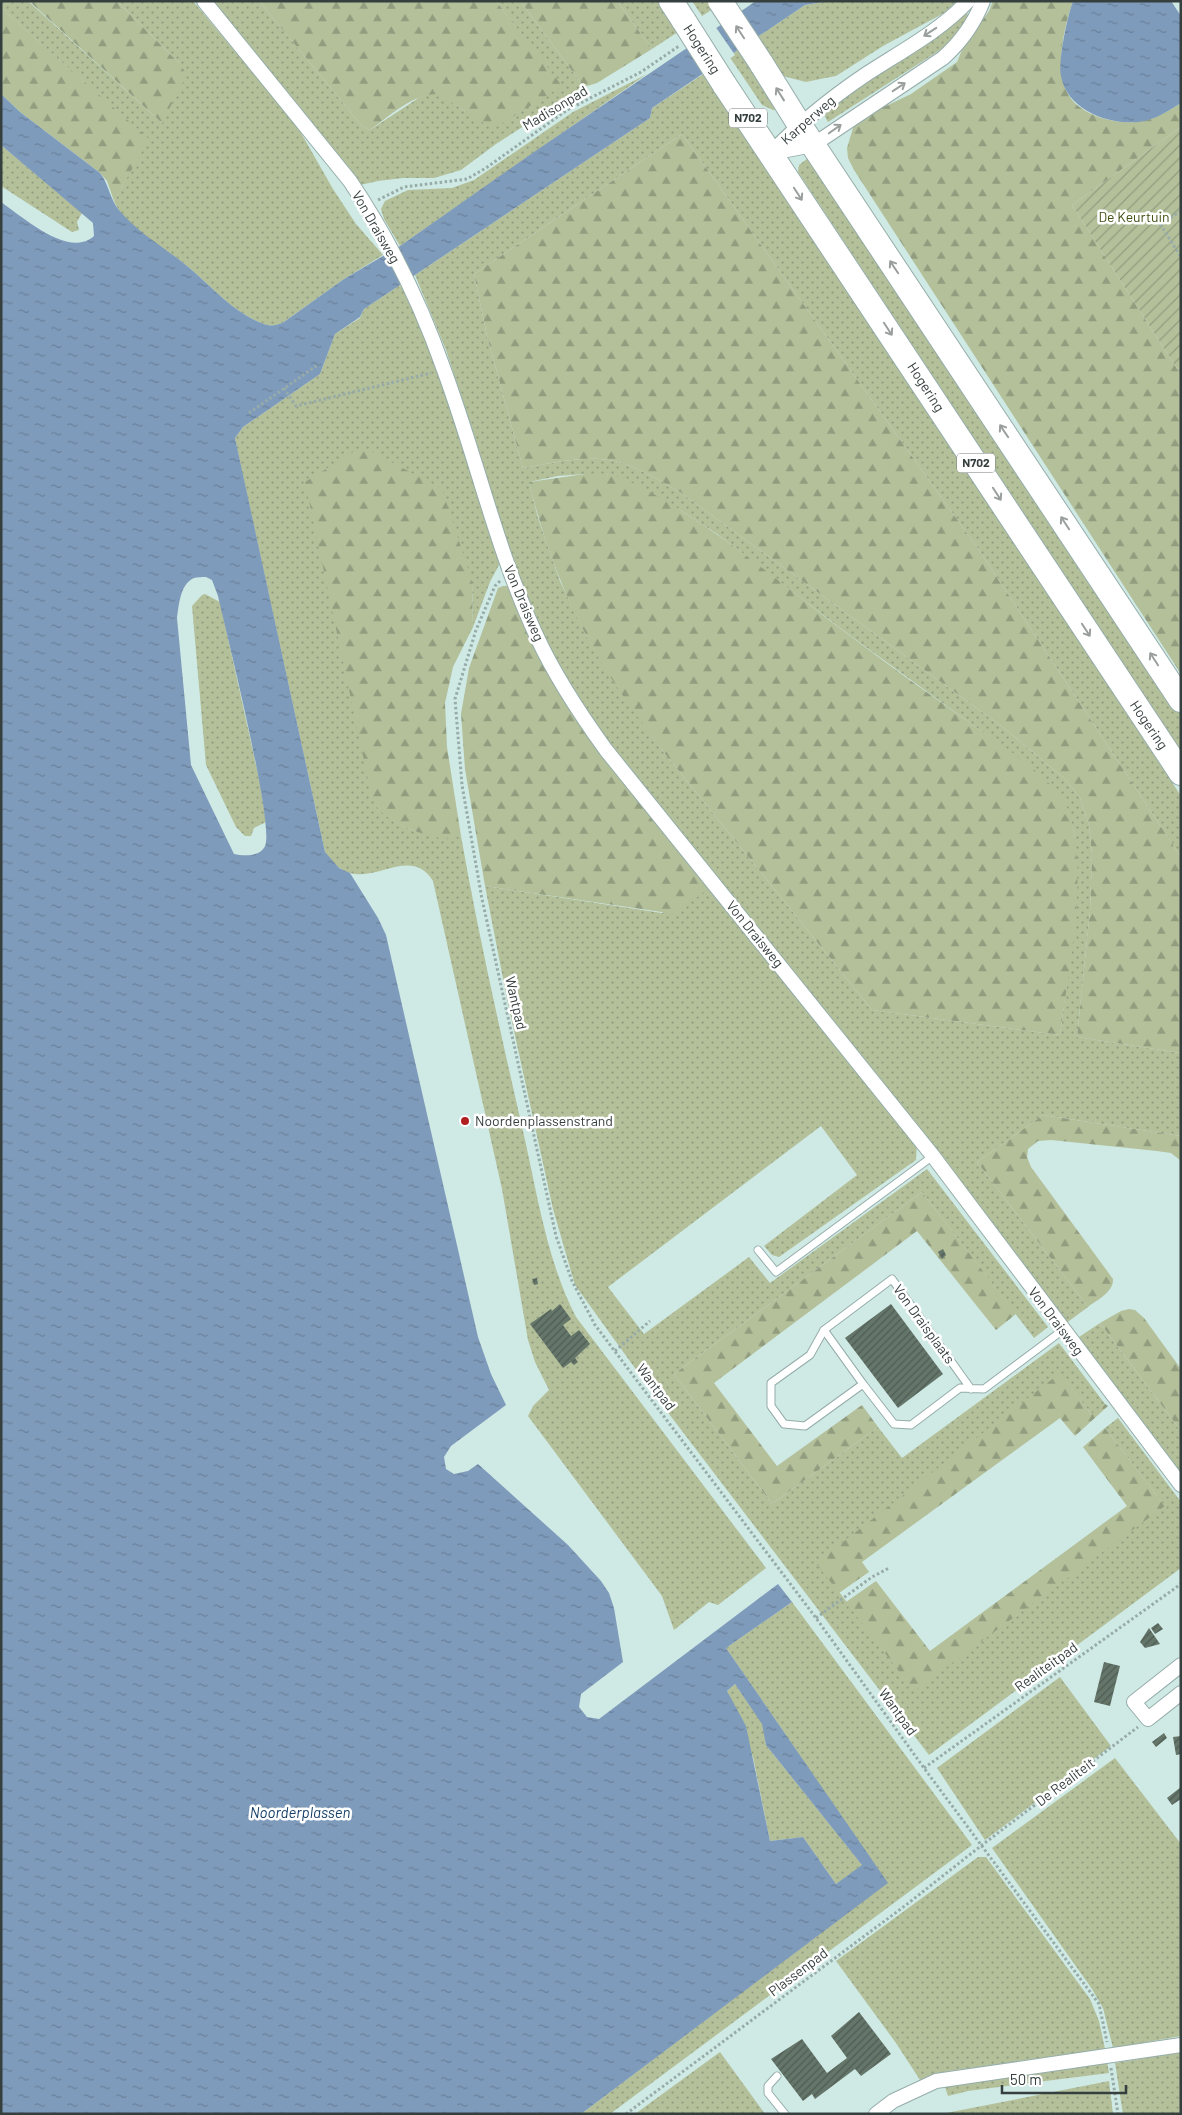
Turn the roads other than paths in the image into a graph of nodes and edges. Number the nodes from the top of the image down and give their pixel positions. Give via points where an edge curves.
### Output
1 (204, 1) edge
2 (671, 1) edge
3 (720, 1) edge
4 (968, 1) edge
5 (983, 1) edge
6 (799, 124) junction
7 (813, 145) junction
8 (772, 153) junction
9 (1181, 700) edge
10 (1181, 772) edge
11 (933, 1156) junction
12 (758, 1250) dead end
13 (824, 1330) junction
14 (1063, 1330) junction
15 (863, 1384) junction
16 (971, 1389) junction
17 (1181, 1485) edge
18 (1181, 1665) edge
19 (1181, 1694) edge
20 (1181, 2045) edge
21 (777, 2076) dead end
22 (784, 2114) edge
23 (876, 2114) edge

1 - 11 street, Von Draisweg via 350,181 386,242 412,292 444,370 511,574 561,684 606,750
2 - 8 highway, Hogering / N702, bridge
6 -> 3 highway, N702, bridge
4 -> 6 street, Karperweg via 951,19 839,93
7 -> 5 street, Karperweg via 944,58 976,20
6 - 7 highway, N702
6 - 8 street, Karperweg
7 - 8 street, Karperweg
9 -> 7 highway, N702
8 -> 10 highway, Hogering / N702
11 - 12 lane via 776,1272
11 - 14 street, Von Draisweg
13 - 15 lane
13 - 15 lane, Von Draisplaats via 810,1355 770,1383 771,1406 784,1424 805,1426
13 - 16 lane, Von Draisplaats via 892,1279
14 - 16 lane via 984,1389
14 - 17 street, Von Draisweg
15 - 16 lane via 894,1424 911,1425 960,1388
18 - 19 street via 1134,1702 1148,1719
20 - 23 street via 936,2081 893,2101
21 - 22 lane via 768,2086 768,2092

